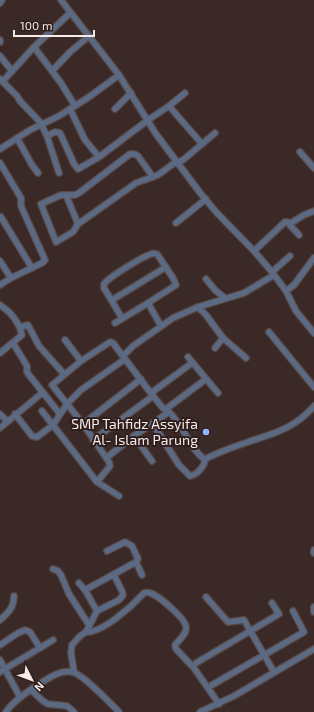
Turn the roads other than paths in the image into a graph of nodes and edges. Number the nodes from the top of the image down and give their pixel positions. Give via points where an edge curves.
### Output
1 (2, 0) edge
2 (61, 0) edge
3 (0, 3) edge
4 (70, 13) junction
5 (88, 37) junction
6 (34, 47) junction
7 (0, 56) edge
8 (12, 71) junction
9 (52, 71) junction
10 (119, 75) junction
11 (1, 80) edge
12 (185, 93) dead end
13 (131, 94) junction
14 (169, 106) junction
15 (73, 107) junction
16 (115, 109) dead end
17 (148, 120) junction
18 (41, 125) junction
19 (215, 133) dead end
20 (47, 136) junction
21 (17, 138) junction
22 (202, 144) junction
23 (0, 149) edge
24 (300, 152) dead end
25 (99, 157) junction
26 (178, 162) junction
27 (0, 163) edge
28 (313, 164) edge
29 (38, 173) dead end
30 (59, 174) dead end
31 (153, 177) junction
32 (66, 195) junction
33 (206, 199) junction
34 (314, 211) edge
35 (1, 218) dead end
36 (287, 222) junction
37 (176, 223) dead end
38 (78, 224) junction
39 (299, 235) dead end
40 (254, 251) junction
41 (290, 256) dead end
42 (314, 258) edge
43 (0, 261) edge
44 (166, 267) junction
45 (32, 268) junction
46 (273, 273) junction
47 (11, 278) junction
48 (206, 280) dead end
49 (0, 285) edge
50 (286, 291) junction
51 (225, 298) junction
52 (112, 300) junction
53 (148, 303) junction
54 (0, 305) edge
55 (198, 307) junction
56 (122, 318) junction
57 (115, 323) dead end
58 (161, 326) junction
59 (20, 327) junction
60 (269, 332) dead end
61 (314, 332) edge
62 (223, 338) junction
63 (65, 340) dead end
64 (13, 343) junction
65 (215, 348) dead end
66 (0, 353) edge
67 (188, 357) dead end
68 (124, 358) junction
69 (246, 358) dead end
70 (81, 361) junction
71 (192, 363) junction
72 (64, 374) junction
73 (141, 379) junction
74 (206, 379) junction
75 (314, 386) edge
76 (42, 392) junction
77 (218, 393) dead end
78 (152, 395) junction
79 (67, 404) junction
80 (314, 406) edge
81 (42, 411) dead end
82 (168, 411) junction
83 (0, 414) edge
84 (15, 414) junction
85 (60, 414) junction
86 (7, 421) junction
87 (83, 424) junction
88 (153, 424) junction
89 (53, 425) junction
90 (0, 428) edge
91 (134, 436) junction
92 (93, 440) junction
93 (106, 458) junction
94 (205, 459) junction
95 (152, 461) dead end
96 (97, 482) junction
97 (119, 496) dead end
98 (107, 551) dead end
99 (136, 562) junction
100 (53, 569) dead end
101 (114, 575) junction
102 (142, 575) dead end
103 (79, 583) dead end
104 (85, 590) junction
105 (14, 596) dead end
106 (206, 596) dead end
107 (272, 603) dead end
108 (314, 607) edge
109 (97, 611) junction
110 (293, 611) dead end
111 (314, 612) edge
112 (0, 620) edge
113 (89, 625) junction
114 (86, 632) junction
115 (250, 632) junction
116 (53, 640) dead end
117 (0, 645) edge
118 (40, 648) junction
119 (314, 649) edge
120 (264, 655) junction
121 (0, 660) edge
122 (196, 663) dead end
123 (2, 671) edge
124 (74, 672) junction
125 (274, 672) junction
126 (212, 685) dead end
127 (31, 690) junction
128 (20, 697) junction
129 (219, 704) junction
130 (6, 712) edge
131 (74, 712) edge
132 (119, 712) edge
133 (200, 712) edge

1 - 3 street
2 - 4 street
4 - 5 street
4 - 6 street
5 - 9 street
5 - 10 street
6 - 8 street
6 - 9 street
7 - 8 street
8 - 11 street
9 - 15 street
10 - 13 street
10 - 15 street
11 - 18 street
12 - 14 street
13 - 16 street
13 - 17 street
14 - 17 street
14 - 22 street
15 - 18 street
15 - 25 street via 85,140
17 - 25 street
17 - 26 street
18 - 20 street
18 - 21 street
19 - 22 street
20 - 25 street via 55,132 60,133 78,169
20 - 30 street
21 - 23 street
21 - 29 street
22 - 26 street
24 - 28 street
26 - 31 street
26 - 33 street
27 - 45 street via 21,198 21,206 45,260
31 - 32 street via 138,156 130,154 79,193
31 - 38 street via 136,183
32 - 38 street
32 - 38 street via 41,204 56,242 73,232
33 - 37 street
33 - 40 street
34 - 36 street
35 - 45 street
36 - 39 street
36 - 40 street
40 - 46 street
41 - 46 street
42 - 50 street via 294,285
43 - 47 street
44 - 52 street
44 - 52 street via 157,254 151,254 109,279 104,288
44 - 53 street via 176,285
45 - 47 street
46 - 50 street
46 - 51 street via 248,290
47 - 49 street
48 - 51 street
50 - 61 street via 296,311
51 - 55 street
52 - 56 street
53 - 56 street
53 - 58 street
54 - 59 street via 13,316
55 - 58 street
55 - 62 street
56 - 57 street
58 - 68 street via 133,346
59 - 64 street via 22,336
59 - 72 street via 28,325 39,346
60 - 75 street
62 - 65 street
62 - 69 street
63 - 70 street
64 - 66 street
64 - 76 street via 27,366 27,372
67 - 71 street
68 - 70 street via 110,342
68 - 73 street
68 - 79 street via 81,390
70 - 72 street
71 - 74 street
71 - 78 street
72 - 79 street via 52,385
73 - 78 street
73 - 87 street
74 - 77 street
74 - 82 street
76 - 84 street
76 - 85 street
78 - 82 street
78 - 92 street
79 - 85 street
79 - 87 street
80 - 94 street via 288,427
81 - 89 street
82 - 88 street
82 - 94 street via 181,425 198,454
83 - 86 street
84 - 86 street
84 - 89 street via 34,437 38,437
85 - 89 street
86 - 90 street
87 - 92 street
88 - 91 street
88 - 94 street via 179,465 190,476 195,475 203,467
89 - 96 street
91 - 93 street
91 - 95 street
92 - 93 street
93 - 96 street via 110,466
96 - 97 street
98 - 99 street via 127,542 138,558
99 - 101 street
99 - 102 street
100 - 113 street via 61,574 69,594
101 - 104 street
101 - 109 street via 123,595 119,600
103 - 104 street
104 - 109 street
105 - 112 street via 12,608
106 - 115 street via 228,622 244,620
107 - 115 street via 279,614
108 - 111 street
109 - 113 street
110 - 120 street via 304,632
113 - 114 street
114 - 124 street via 72,645
114 - 129 street via 94,631 119,616 144,593 154,594 175,611 186,625 185,634 175,645 176,649 194,668
115 - 120 street
115 - 122 street
116 - 118 street
117 - 118 street via 25,630 30,632
118 - 123 street
119 - 125 street
120 - 125 street
120 - 126 street
121 - 123 street
123 - 128 street
124 - 127 street via 61,673
124 - 132 street
125 - 129 street
127 - 128 street
127 - 131 street via 44,702 67,706
128 - 130 street
129 - 133 street

